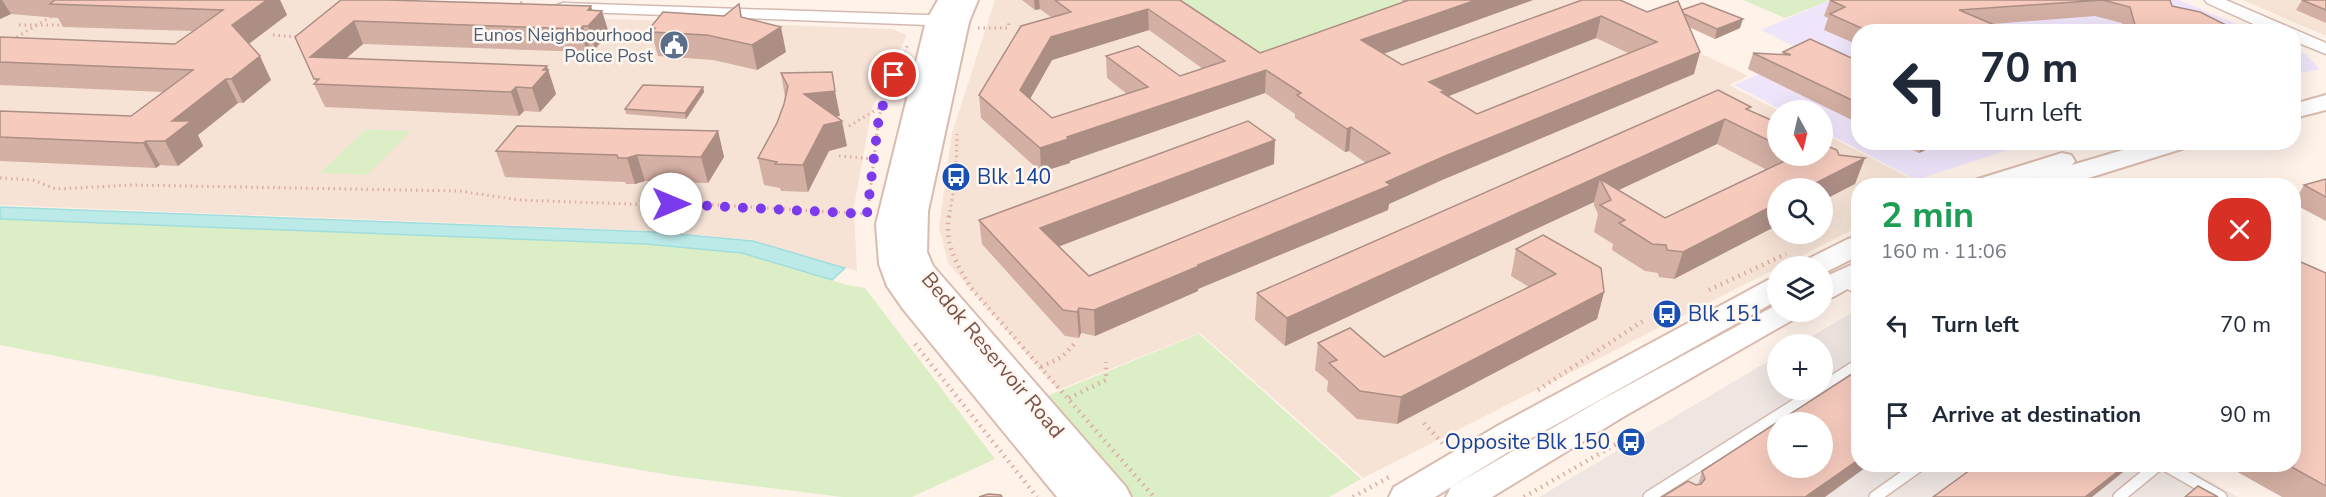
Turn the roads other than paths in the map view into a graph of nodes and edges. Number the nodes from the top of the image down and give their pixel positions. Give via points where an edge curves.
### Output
1 (2213, 0) edge
2 (543, 7) edge
3 (957, 14) edge
4 (2268, 24) edge
5 (2301, 38) edge
6 (2326, 49) edge
7 (2326, 83) edge
8 (2301, 90) edge
9 (2326, 102) edge
10 (2301, 109) edge
11 (2099, 150) edge
12 (2151, 150) edge
13 (2009, 178) edge
14 (2060, 178) edge
15 (1851, 248) edge
16 (1833, 258) edge
17 (1767, 293) edge
18 (1767, 321) edge
19 (1851, 370) edge
20 (1833, 381) edge
21 (1803, 400) edge
22 (1910, 472) edge
23 (2149, 472) edge
24 (2177, 472) edge
25 (1671, 483) junction
26 (1686, 494) edge
27 (1077, 497) edge
28 (1113, 497) edge
29 (1407, 497) edge
30 (1464, 497) edge
31 (1649, 497) edge
32 (1875, 497) edge
33 (2119, 497) edge
34 (2221, 497) edge

1 - 4 street
2 - 3 street
3 - 27 main road, Bedok Reservoir Road via 890,224 893,264 914,302
3 - 28 main road, Bedok Reservoir Road via 914,211 913,252 920,269
5 - 6 street
7 - 8 main road
9 - 10 main road
11 - 13 main road
12 - 14 main road
15 - 16 main road
17 - 29 main road via 1511,434
18 - 30 main road
19 - 20 lane
21 - 25 lane
22 - 32 lane
23 - 33 lane
24 - 34 lane
25 - 26 lane
25 - 31 lane

